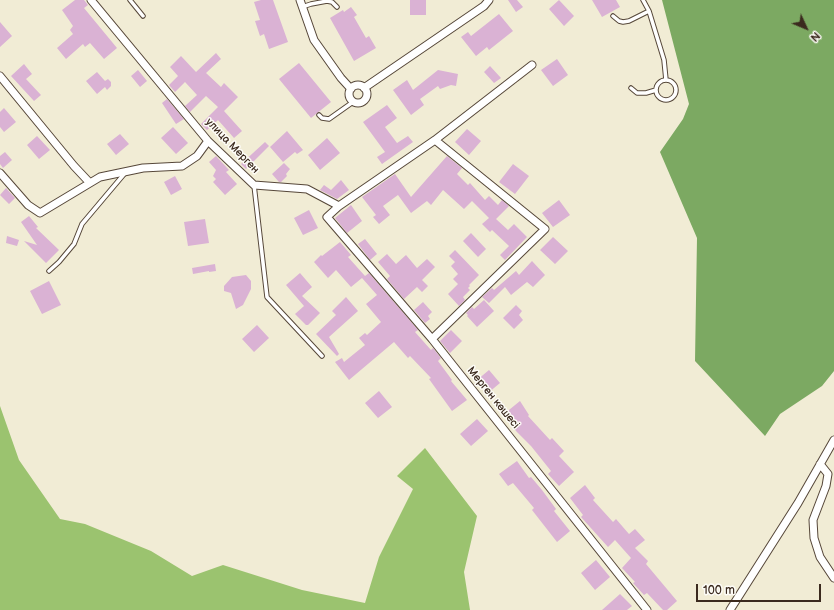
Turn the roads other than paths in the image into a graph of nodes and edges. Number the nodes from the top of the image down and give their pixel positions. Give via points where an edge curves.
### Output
1 (91, 0) edge
2 (130, 0) edge
3 (489, 0) edge
4 (643, 0) edge
5 (301, 4) edge
6 (337, 8) dead end
7 (648, 11) junction
8 (143, 16) dead end
9 (613, 16) dead end
10 (532, 65) dead end
11 (0, 76) edge
12 (666, 80) junction
13 (364, 88) junction
14 (631, 88) dead end
15 (351, 89) junction
16 (656, 90) junction
17 (353, 102) junction
18 (319, 114) dead end
19 (435, 140) junction
20 (208, 141) junction
21 (0, 172) edge
22 (126, 172) junction
23 (89, 182) junction
24 (254, 185) junction
25 (339, 206) junction
26 (48, 271) dead end
27 (432, 339) junction
28 (322, 356) dead end
29 (834, 440) edge
30 (820, 464) junction
31 (834, 578) edge
32 (647, 610) edge
33 (730, 610) edge

1 - 20 street, улица Мерген
2 - 8 lane
3 - 13 street via 484,6
4 - 7 lane
5 - 6 lane via 327,1 332,2
5 - 15 street via 314,40
7 - 9 lane via 623,22 619,22
7 - 12 lane via 664,60
10 - 19 street
11 - 23 street
12 - 16 lane via 657,85
12 - 16 lane via 675,85 674,96 670,99 660,99
13 - 15 street via 355,86
13 - 17 street via 366,98 359,103
14 - 16 lane via 646,93
15 - 17 street via 349,94
17 - 18 lane via 329,119 322,118
19 - 25 street
19 - 27 street via 545,229
20 - 22 street via 197,156 182,166 144,168
20 - 24 street, улица Мерген
21 - 23 street via 28,205 40,213
22 - 23 street
22 - 26 lane via 82,224 74,244
24 - 25 street, улица Мерген via 307,189
24 - 28 lane via 267,297
25 - 27 street, Мерген көшесі via 327,217
27 - 32 street, Мерген көшесі
29 - 30 street
30 - 31 street via 828,474 813,520 814,538 820,557
30 - 33 street

